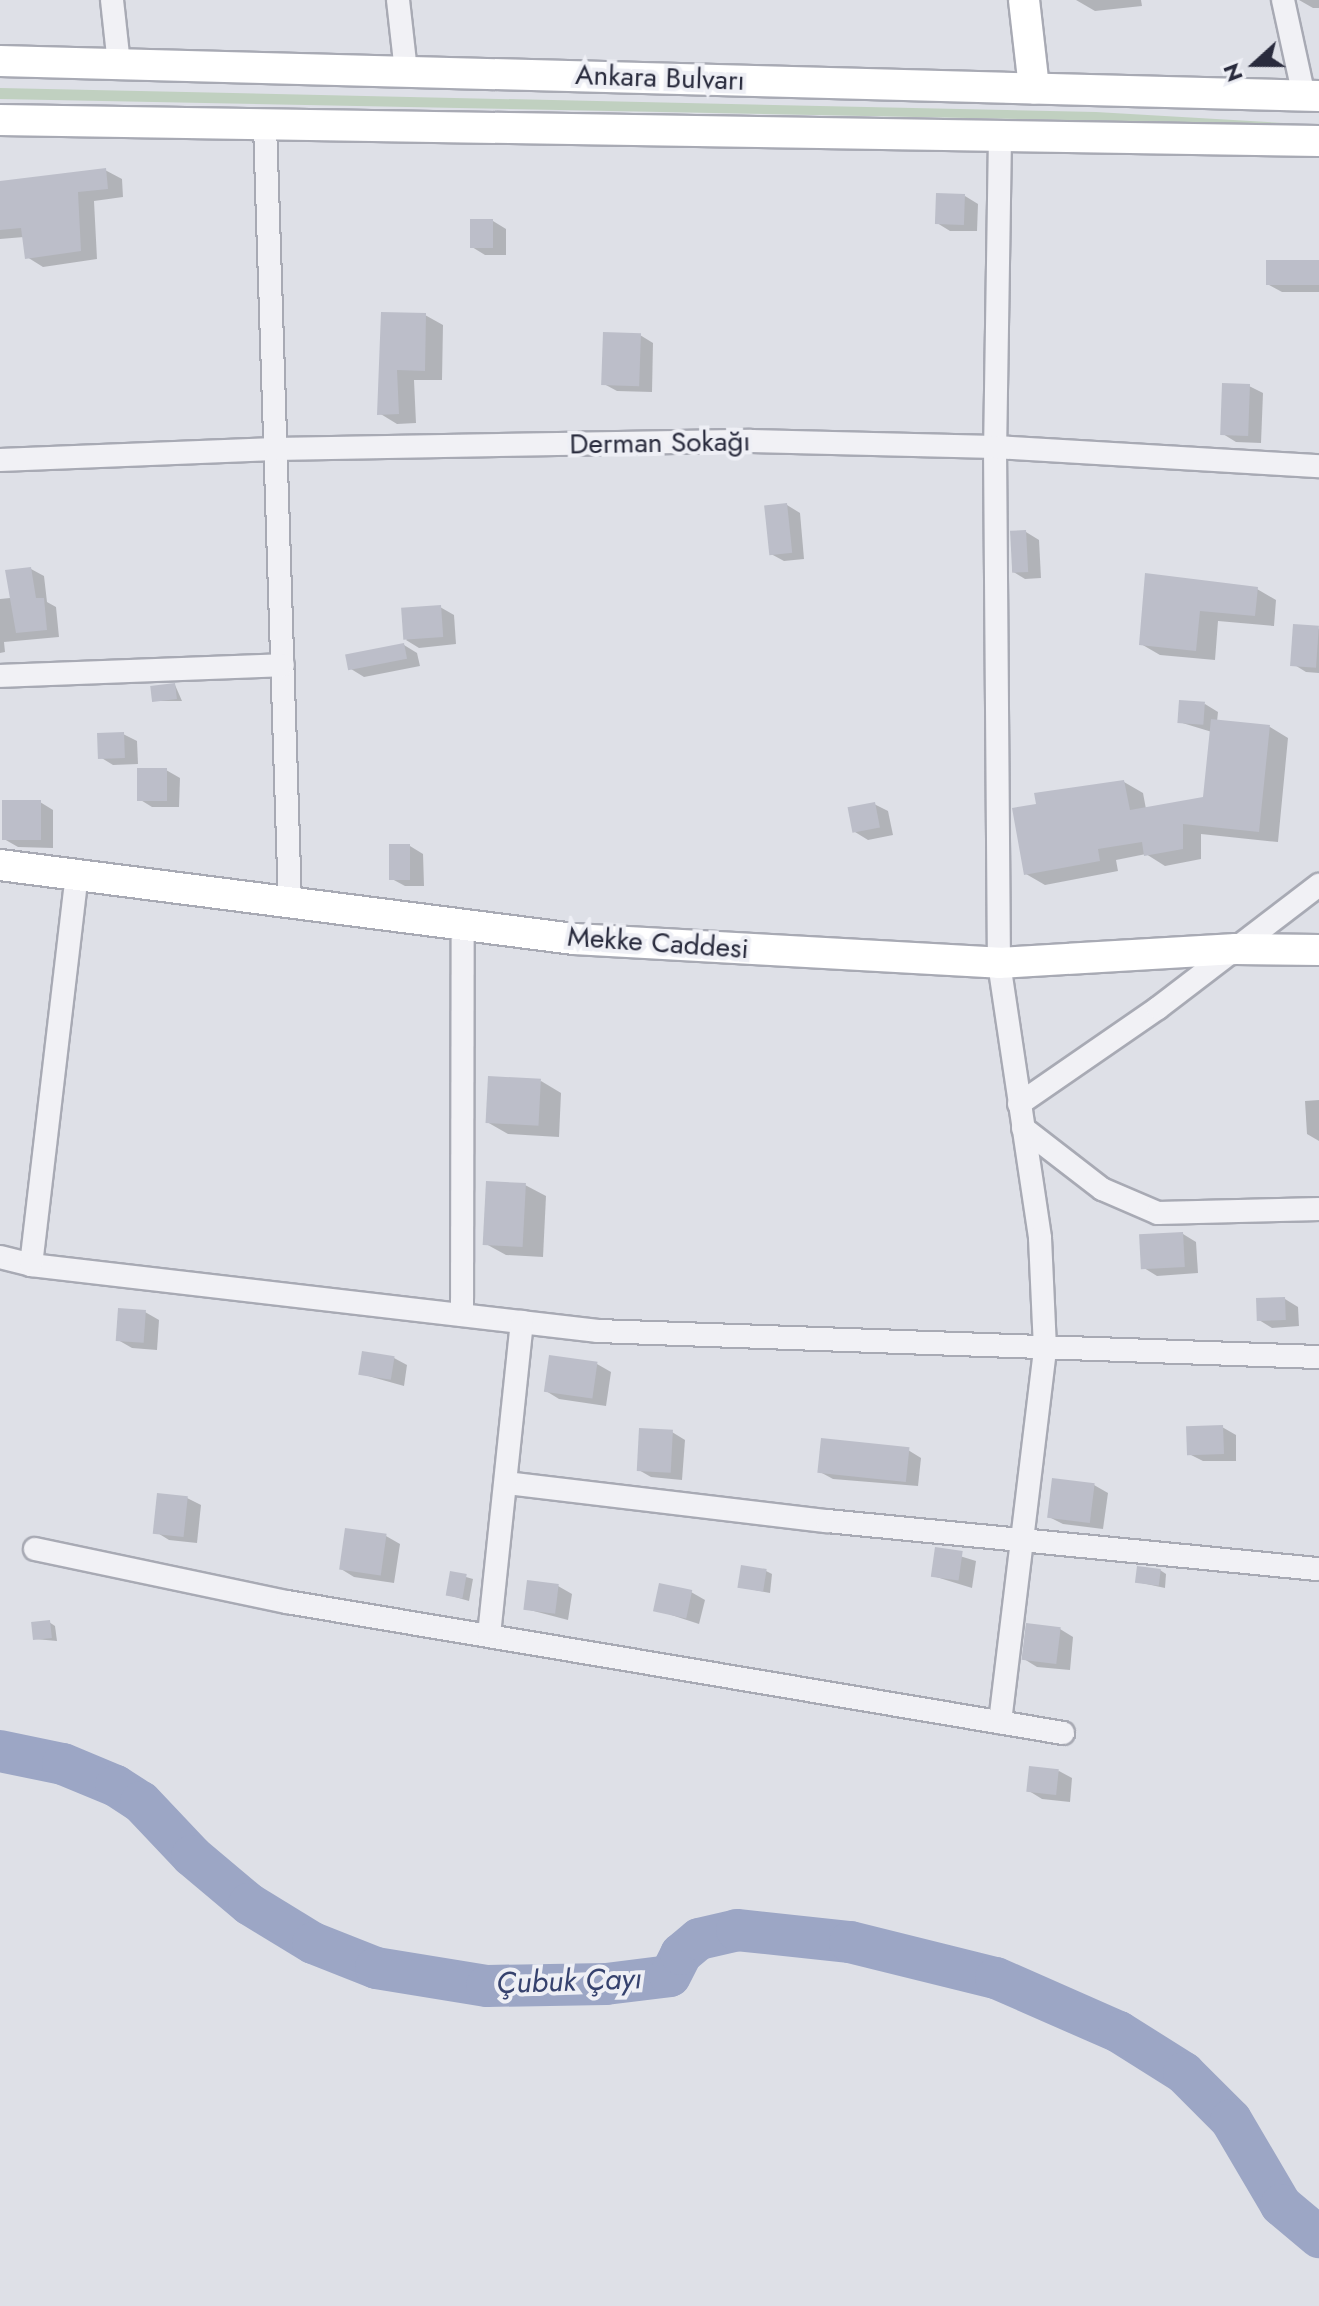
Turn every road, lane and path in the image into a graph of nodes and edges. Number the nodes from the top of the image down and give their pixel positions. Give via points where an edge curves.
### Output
1 (112, 0) edge
2 (398, 0) edge
3 (1024, 0) edge
4 (1283, 0) edge
5 (0, 61) edge
6 (119, 64) junction
7 (406, 71) junction
8 (1034, 88) junction
9 (1311, 96) edge
10 (0, 120) edge
11 (265, 125) junction
12 (1000, 136) junction
13 (1319, 141) edge
14 (995, 447) junction
15 (275, 449) junction
16 (0, 460) edge
17 (1319, 466) edge
18 (283, 665) junction
19 (0, 676) edge
20 (0, 865) edge
21 (77, 875) junction
22 (1319, 885) edge
23 (290, 902) junction
24 (463, 925) junction
25 (1236, 949) junction
26 (1319, 950) edge
27 (999, 963) junction
28 (1019, 1104) junction
29 (1023, 1128) junction
30 (1319, 1209) edge
31 (0, 1257) edge
32 (31, 1265) junction
33 (462, 1315) junction
34 (522, 1322) junction
35 (1045, 1350) junction
36 (1319, 1357) edge
37 (506, 1483) junction
38 (1025, 1540) junction
39 (35, 1549) dead end
40 (1319, 1569) edge
41 (489, 1635) junction
42 (1000, 1722) junction
43 (1063, 1733) dead end

1 - 6 street
2 - 7 street
3 - 8 main road
4 - 9 street
5 - 6 main road, Ankara Bulvarı
6 - 7 main road, Ankara Bulvarı
7 - 8 main road, Ankara Bulvarı
8 - 9 main road, Ankara Bulvarı
10 - 11 main road, Ankara Bulvarı
11 - 12 main road, Ankara Bulvarı
11 - 15 street
12 - 13 main road, Ankara Bulvarı
12 - 14 street
14 - 15 street, Derman Sokağı via 751,441
14 - 17 street, Derman Sokağı
14 - 27 street
15 - 16 street, Derman Sokağı
15 - 18 street
18 - 19 street
18 - 23 street
20 - 21 main road, Mekke Caddesi
21 - 23 main road, Mekke Caddesi
21 - 32 street
22 - 25 street
23 - 24 main road, Mekke Caddesi
24 - 27 main road, Mekke Caddesi via 574,939
24 - 33 street
25 - 26 main road, Mekke Caddesi
25 - 27 main road, Mekke Caddesi
25 - 28 street
27 - 28 street
28 - 29 street
29 - 30 street via 1102,1189 1158,1213
29 - 35 street via 1040,1238
31 - 32 street
32 - 33 street
33 - 34 street
34 - 35 street via 598,1331
34 - 37 street
35 - 36 street
35 - 38 street
37 - 38 street
37 - 41 street
38 - 40 street
38 - 42 street
39 - 41 street via 287,1602
41 - 42 street
42 - 43 street

